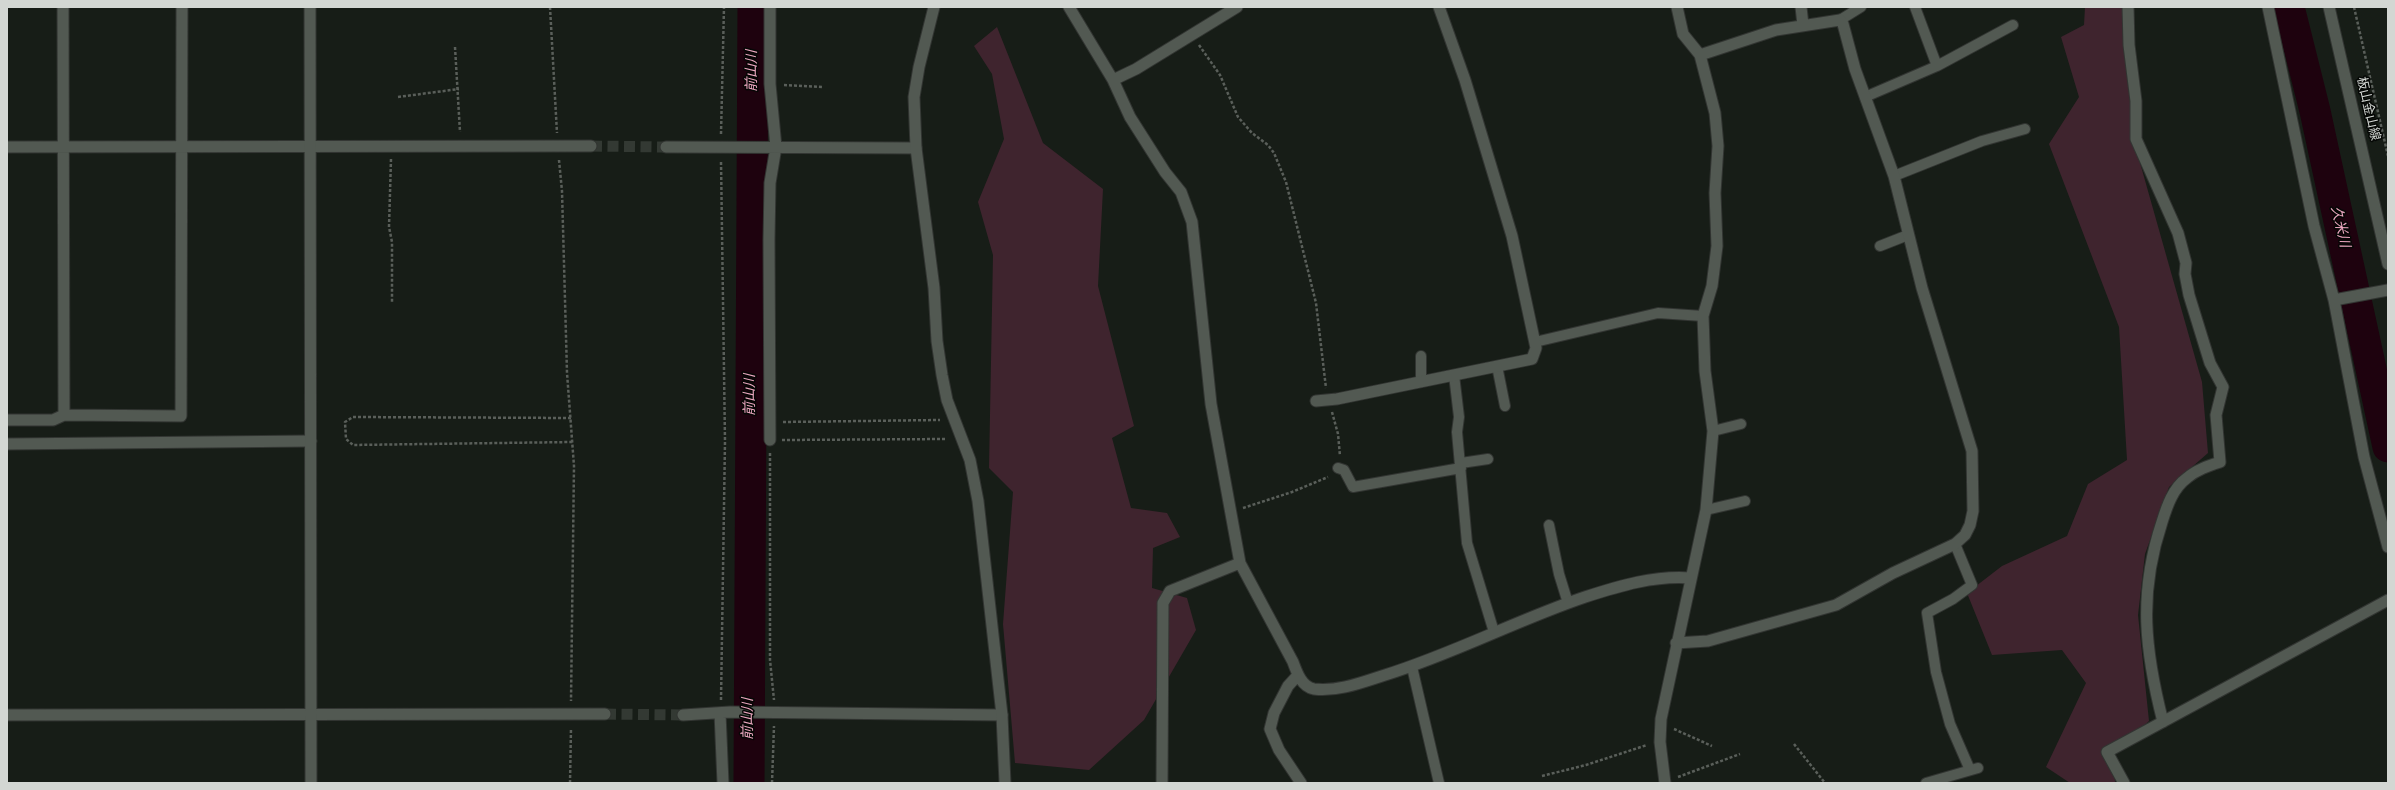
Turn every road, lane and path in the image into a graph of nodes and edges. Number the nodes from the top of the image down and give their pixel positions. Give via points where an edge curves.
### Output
1 (63, 7) edge
2 (182, 7) edge
3 (310, 7) edge
4 (550, 7) edge
5 (724, 7) edge
6 (770, 7) edge
7 (934, 7) edge
8 (1069, 7) edge
9 (1237, 7) edge
10 (1439, 7) edge
11 (1677, 7) edge
12 (1801, 7) edge
13 (1861, 7) edge
14 (1915, 7) edge
15 (2128, 7) edge
16 (2268, 7) edge
17 (2329, 7) edge
18 (2354, 7) edge
19 (1840, 20) junction
20 (1803, 25) junction
21 (2013, 25) dead end
22 (1190, 36) junction
23 (455, 47) dead end
24 (1700, 55) junction
25 (1937, 66) junction
26 (1113, 80) junction
27 (770, 84) junction
28 (823, 87) dead end
29 (459, 89) junction
30 (398, 97) dead end
31 (1865, 97) junction
32 (2025, 129) dead end
33 (721, 139) dead end
34 (182, 146) junction
35 (557, 146) junction
36 (591, 146) tunnel mouth
37 (7, 147) edge
38 (63, 147) junction
39 (310, 147) junction
40 (391, 147) junction
41 (460, 147) junction
42 (666, 147) tunnel mouth
43 (776, 147) junction
44 (916, 148) junction
45 (725, 151) junction
46 (2388, 156) edge
47 (1894, 176) junction
48 (1908, 235) junction
49 (1880, 246) dead end
50 (2388, 264) edge
51 (2388, 290) edge
52 (2334, 300) junction
53 (392, 302) dead end
54 (1703, 316) junction
55 (1535, 342) junction
56 (1421, 356) dead end
57 (1497, 366) junction
58 (1454, 375) junction
59 (1420, 381) junction
60 (1328, 400) junction
61 (1316, 401) dead end
62 (1505, 406) dead end
63 (64, 415) junction
64 (571, 418) junction
65 (7, 420) edge
66 (954, 420) junction
67 (770, 422) junction
68 (1741, 424) dead end
69 (1713, 431) junction
70 (962, 439) junction
71 (770, 440) junction
72 (311, 441) junction
73 (573, 442) junction
74 (7, 444) edge
75 (1488, 459) dead end
76 (1461, 466) junction
77 (1338, 468) junction
78 (1745, 501) dead end
79 (1706, 510) junction
80 (1231, 511) junction
81 (1549, 525) dead end
82 (1955, 544) junction
83 (2388, 547) edge
84 (1240, 564) junction
85 (1691, 578) junction
86 (2388, 600) edge
87 (1568, 603) junction
88 (1494, 632) junction
89 (1676, 643) junction
90 (1412, 667) junction
91 (1298, 675) junction
92 (725, 712) junction
93 (571, 713) junction
94 (771, 713) junction
95 (311, 714) junction
96 (605, 714) tunnel mouth
97 (7, 715) edge
98 (683, 715) tunnel mouth
99 (1002, 715) junction
100 (2163, 722) junction
101 (1661, 724) junction
102 (1660, 742) junction
103 (1794, 744) dead end
104 (1712, 746) dead end
105 (1740, 754) dead end
106 (1542, 776) dead end
107 (1665, 782) edge
108 (311, 783) edge
109 (570, 783) edge
110 (723, 783) edge
111 (772, 783) edge
112 (1005, 783) edge
113 (1162, 783) edge
114 (1301, 783) edge
115 (1439, 783) edge
116 (1825, 783) edge
117 (1926, 783) edge
118 (2124, 783) edge

1 - 38 street
2 - 34 street
3 - 39 street
4 - 35 path
5 - 33 path
6 - 27 street
7 - 44 street via 914,97
8 - 26 street
9 - 22 street
10 - 55 street via 1465,80 1512,236
11 - 24 street via 1683,34
12 - 20 street
13 - 19 lane
14 - 25 lane
15 - 100 street via 2129,45 2136,100 2136,139 2178,233 2186,264 2184,274 2189,295 2210,363 2223,387 2216,415 2220,462 2199,470 2186,478 2176,489 2167,505 2149,570 2146,605 2147,649
16 - 52 street via 2314,226
17 - 50 street, 板山金山線
18 - 46 path
19 - 20 street
19 - 31 street
20 - 24 street via 1776,30
21 - 25 lane
22 - 26 street
22 - 60 path via 1206,53 1220,75 1238,117 1274,153 1286,182 1316,303
23 - 29 path
24 - 54 street via 1715,113 1718,146 1715,193 1717,246 1712,286
25 - 31 lane
26 - 80 street via 1130,117 1181,192 1192,222 1211,404
27 - 28 path
27 - 43 street
29 - 30 path
29 - 41 path
31 - 47 street
32 - 47 lane via 1982,141
34 - 38 street
34 - 39 street
34 - 63 street via 181,416
35 - 36 street
35 - 41 street
35 - 64 path via 562,191 567,373
37 - 38 street
38 - 63 street
39 - 40 street
39 - 72 street
40 - 41 street
40 - 53 path via 389,227 392,242
42 - 45 street
43 - 44 street
43 - 45 street
43 - 67 street via 770,183
44 - 66 street via 934,288 937,341 947,400
45 - 92 path
47 - 48 street
48 - 49 lane
48 - 82 street via 1972,451 1973,511 1965,535
51 - 52 street
52 - 83 street via 2364,457
54 - 55 lane via 1658,314
54 - 69 street via 1705,371
55 - 57 street via 1536,348 1532,359
56 - 59 lane
57 - 58 street
57 - 62 lane
58 - 59 street
58 - 76 lane
59 - 60 street
60 - 61 street
60 - 77 path via 1338,434 1341,458
63 - 65 street via 53,420
64 - 73 path
64 - 73 path via 353,417 345,422 346,439 353,445
66 - 67 path
66 - 70 street
67 - 71 street
68 - 69 lane
69 - 79 street
70 - 71 path
70 - 99 street via 970,460 978,500
71 - 94 path
72 - 74 street
72 - 95 street
73 - 93 path
75 - 76 lane
76 - 77 lane via 1353,487 1344,470
76 - 88 lane via 1467,543
77 - 80 path via 1336,474 1292,492
78 - 79 lane
79 - 85 street
80 - 84 street
81 - 87 lane
82 - 89 street via 1893,573 1836,605 1708,641
82 - 117 lane via 1972,585 1927,613 1936,672 1950,724 1974,769
84 - 91 street
84 - 113 street via 1170,591 1163,604
85 - 87 street via 1678,577 1630,583
85 - 89 street
86 - 100 street
87 - 88 street
88 - 90 street
89 - 101 street
90 - 91 street via 1335,688 1307,687
90 - 115 lane
91 - 114 street via 1288,686 1274,713 1270,729 1279,750
92 - 94 street
92 - 98 street
92 - 110 street
93 - 95 street
93 - 96 street
93 - 109 path
94 - 99 street
94 - 111 path
95 - 97 street
95 - 108 street
99 - 112 street
100 - 118 street via 2107,752
101 - 102 street
101 - 104 path
102 - 106 path
102 - 107 street
103 - 116 path
105 - 107 path

